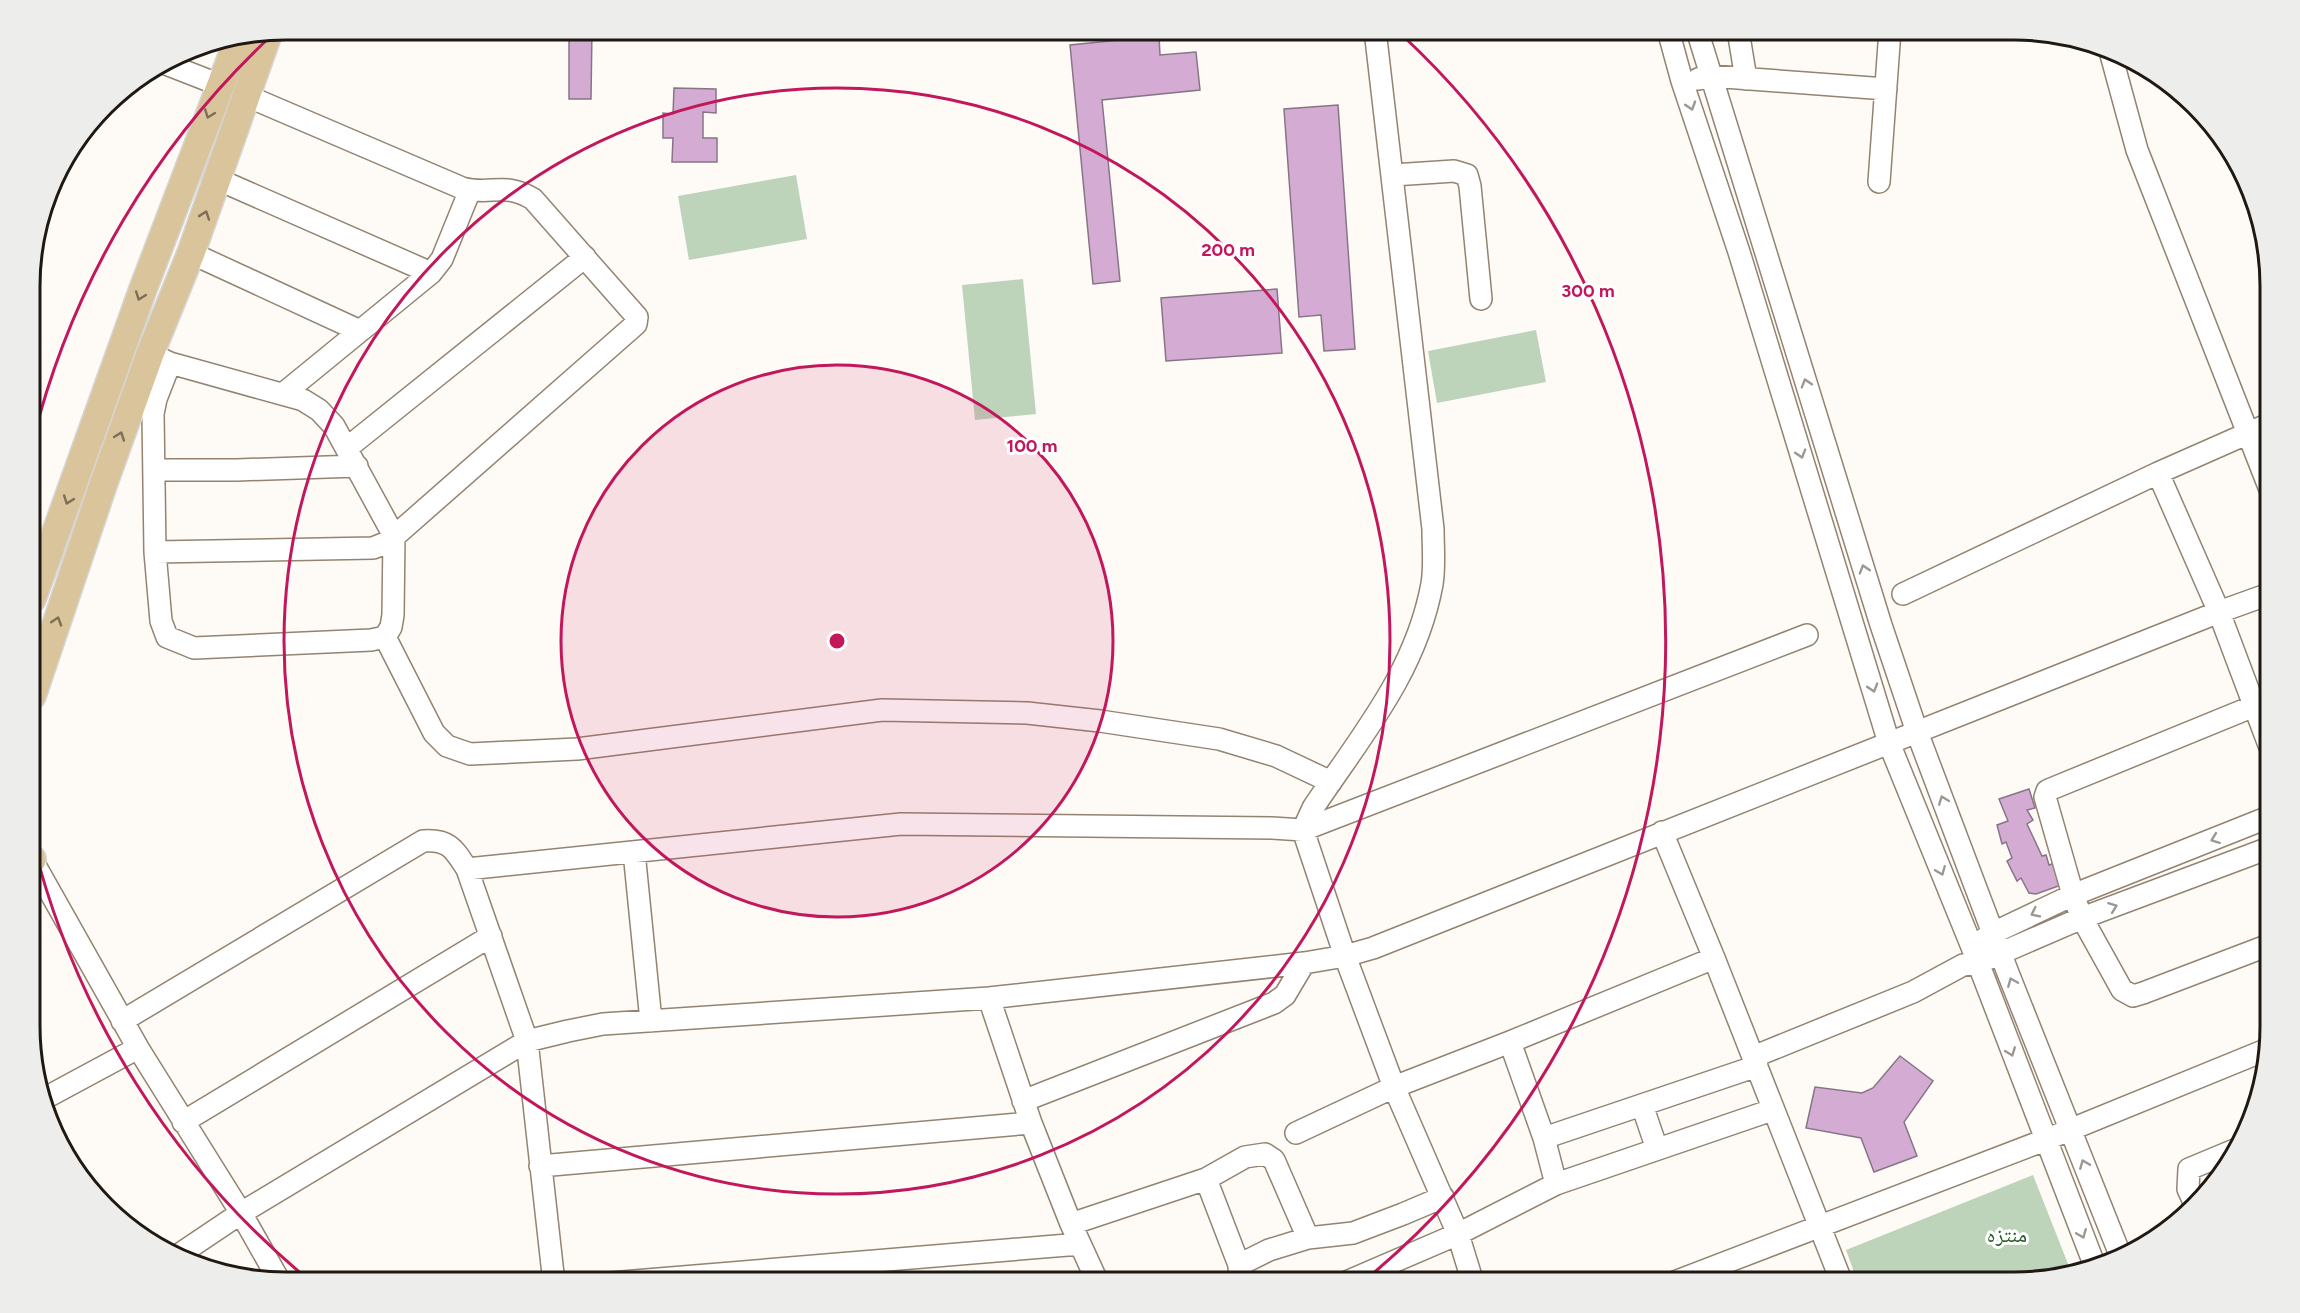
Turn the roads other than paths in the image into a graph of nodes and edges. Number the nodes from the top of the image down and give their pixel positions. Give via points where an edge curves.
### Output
1 (1376, 40) edge
2 (1671, 40) edge
3 (1700, 40) edge
4 (1740, 40) edge
5 (1889, 40) edge
6 (265, 42) edge
7 (236, 46) edge
8 (2113, 62) edge
9 (175, 68) edge
10 (1711, 76) junction
11 (1746, 79) junction
12 (1682, 81) junction
13 (220, 85) junction
14 (1886, 89) junction
15 (247, 96) junction
16 (1393, 175) junction
17 (217, 179) junction
18 (1879, 182) dead end
19 (470, 190) junction
20 (191, 253) junction
21 (585, 257) junction
22 (431, 273) junction
23 (1481, 299) dead end
24 (360, 331) junction
25 (160, 359) junction
26 (283, 394) junction
27 (2260, 428) edge
28 (2247, 434) junction
29 (352, 457) junction
30 (2260, 464) edge
31 (154, 470) junction
32 (2158, 473) junction
33 (394, 536) junction
34 (155, 552) junction
35 (40, 577) edge
36 (1904, 594) dead end
37 (2260, 598) edge
38 (2219, 612) junction
39 (1807, 635) dead end
40 (386, 637) junction
41 (40, 672) edge
42 (2254, 706) junction
43 (2260, 721) edge
44 (1917, 732) junction
45 (1889, 743) junction
46 (1331, 782) junction
47 (2260, 821) edge
48 (1303, 830) junction
49 (1662, 832) junction
50 (634, 852) junction
51 (2260, 852) edge
52 (467, 869) junction
53 (40, 875) edge
54 (2073, 895) junction
55 (40, 900) edge
56 (2082, 918) junction
57 (71, 931) junction
58 (1993, 933) junction
59 (491, 936) junction
60 (2260, 949) edge
61 (2000, 953) junction
62 (1345, 956) junction
63 (1714, 957) junction
64 (1971, 958) junction
65 (1304, 963) junction
66 (989, 998) junction
67 (122, 1021) junction
68 (651, 1021) junction
69 (527, 1041) junction
70 (1510, 1042) junction
71 (138, 1048) junction
72 (2258, 1053) edge
73 (1755, 1062) junction
74 (1394, 1087) junction
75 (51, 1095) edge
76 (1023, 1101) junction
77 (1642, 1105) junction
78 (1772, 1110) junction
79 (183, 1122) junction
80 (1031, 1123) junction
81 (2069, 1128) junction
82 (1296, 1133) dead end
83 (1544, 1138) junction
84 (2045, 1140) junction
85 (1657, 1149) junction
86 (2223, 1155) edge
87 (540, 1166) junction
88 (1206, 1179) junction
89 (1556, 1184) junction
90 (2191, 1196) edge
91 (1443, 1197) junction
92 (241, 1214) junction
93 (1071, 1224) junction
94 (1821, 1227) junction
95 (1458, 1234) junction
96 (1308, 1238) junction
97 (1080, 1244) junction
98 (2118, 1249) edge
99 (185, 1250) edge
100 (2092, 1259) edge
101 (274, 1272) edge
102 (553, 1272) edge
103 (743, 1272) edge
104 (1093, 1272) edge
105 (1238, 1272) edge
106 (1242, 1272) edge
107 (1370, 1272) edge
108 (1470, 1272) edge
109 (1700, 1272) edge
110 (1838, 1272) edge

1 - 16 street
2 - 12 street
3 - 10 street
4 - 11 street
5 - 14 street
6 - 15 main road
7 - 13 main road
8 - 28 street via 2137,150
9 - 13 street
10 - 11 street
10 - 12 street
44 -> 10 street
11 - 14 street
12 -> 45 street
13 -> 35 main road
14 - 18 street
15 - 17 main road
15 - 19 street
16 - 23 street via 1454,171 1467,175
16 - 46 street via 1433,529 1432,582 1422,626 1404,669
20 -> 17 main road
17 - 22 street
19 - 21 street via 521,192 533,199
19 - 22 street via 442,259
20 - 24 street
20 - 25 main road
21 - 29 street
21 - 33 street via 633,311 636,324
22 - 24 street
24 - 26 street
25 - 26 street
25 - 31 street via 153,414
41 -> 25 main road via 102,488
26 - 29 street via 319,410 334,426
27 - 28 street
28 - 30 street
28 - 32 street
29 - 31 street via 237,470
29 - 33 street
31 - 34 street
32 - 36 street
32 - 38 street
33 - 34 street via 374,548
33 - 40 street via 393,615
34 - 40 street via 161,621 167,637 181,644 194,648
37 - 38 street
38 - 42 street
38 - 44 street
39 - 48 street
40 - 46 street via 434,733 447,746 470,754 577,749 882,710 1027,713 1219,739 1276,756
42 - 43 street
42 - 54 street via 2048,790 2045,797
44 - 45 street
58 -> 44 street
45 - 49 street
45 -> 64 street
46 - 48 street
47 -> 54 street
48 - 50 street via 901,824
48 - 62 street
49 - 62 street
49 - 63 street
50 - 52 street
50 - 68 street
56 -> 51 street
52 - 59 street
52 - 67 street via 448,844 423,841
53 - 57 street
54 - 56 street
54 -> 58 street
55 - 57 street
56 - 60 street via 2127,995
56 - 61 street
57 - 67 street
58 - 61 street
58 - 64 street
59 - 69 street
59 - 79 street
61 - 64 street
81 -> 61 street
62 - 65 street
62 - 74 street
63 - 70 street
63 - 73 street
64 - 73 street via 1913,992
64 -> 84 street
65 - 66 street
65 - 76 street via 1285,995 1275,1003
66 - 68 street
66 - 76 street
67 - 71 street
68 - 69 street via 603,1024
69 - 87 street
69 - 92 street
70 - 74 street
70 - 83 street
71 - 75 street
71 - 79 street
72 - 81 street
73 - 77 street
73 - 78 street
74 - 82 street
74 - 91 street
76 - 80 street
77 - 83 street
77 - 85 street
78 - 85 street
78 - 94 street
79 - 92 street
80 - 87 street
80 - 93 street
81 - 84 street
98 -> 81 street
83 - 89 street
84 - 94 street
84 -> 100 street
85 - 89 street
86 - 90 street via 2189,1169
87 - 102 street
88 - 93 street
88 - 96 street via 1245,1157 1265,1154 1274,1160
88 - 105 street
89 - 95 street
91 - 95 street
91 - 96 street via 1353,1233
92 - 99 street
92 - 101 street
93 - 97 street
94 - 109 street
94 - 110 street
95 - 107 street
95 - 108 street
96 - 106 street via 1269,1250
97 - 103 street
97 - 104 street

